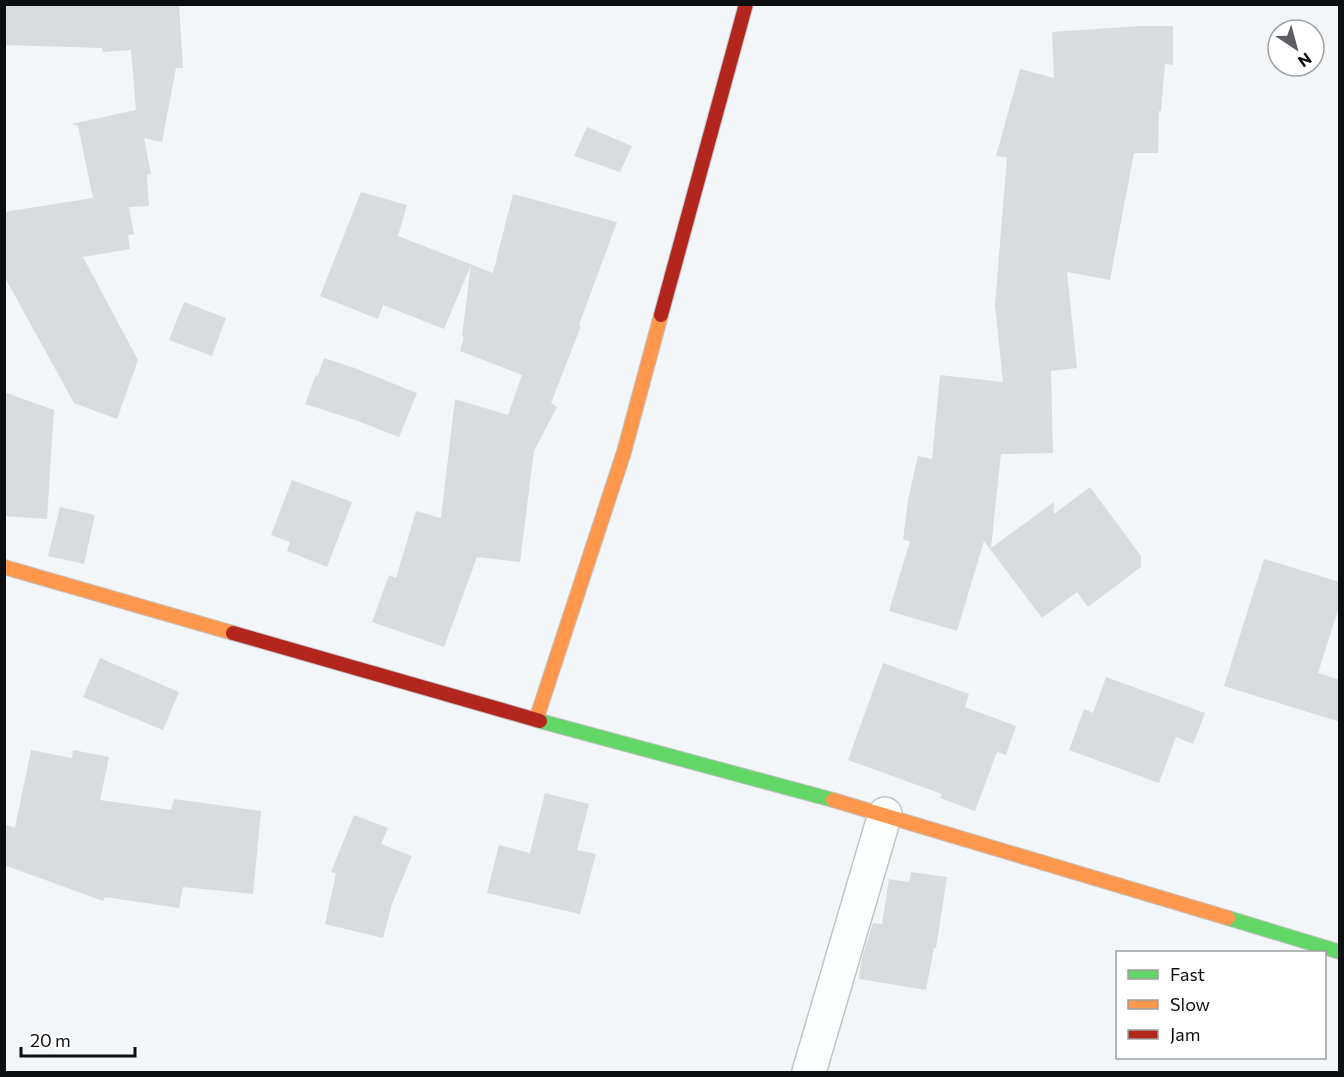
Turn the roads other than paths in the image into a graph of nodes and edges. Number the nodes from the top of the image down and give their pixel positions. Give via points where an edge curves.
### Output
1 (746, 4) edge
2 (4, 567) edge
3 (536, 720) junction
4 (885, 814) junction
5 (1340, 952) edge
6 (809, 1072) edge

1 - 3 street via 624,452
2 - 3 street
3 - 4 street
4 - 5 street
4 - 6 street

